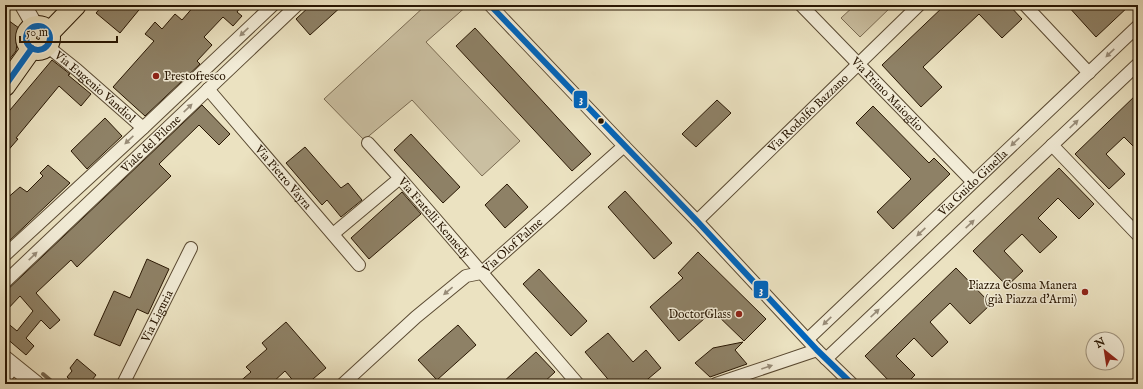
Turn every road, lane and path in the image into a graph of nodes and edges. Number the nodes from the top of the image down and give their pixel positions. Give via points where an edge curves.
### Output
1 (23, 5) edge
2 (76, 5) edge
3 (273, 5) edge
4 (297, 5) edge
5 (490, 5) edge
6 (801, 5) edge
7 (919, 5) edge
8 (1025, 5) edge
9 (1138, 26) edge
10 (41, 38) junction
11 (858, 64) junction
12 (1138, 64) edge
13 (1089, 73) junction
14 (5, 86) edge
15 (208, 89) junction
16 (143, 128) junction
17 (368, 143) dead end
18 (1052, 145) junction
19 (624, 146) junction
20 (400, 178) junction
21 (974, 182) junction
22 (697, 221) junction
23 (332, 234) junction
24 (1138, 235) edge
25 (191, 248) dead end
26 (5, 255) edge
27 (359, 265) dead end
28 (481, 273) junction
29 (5, 282) edge
30 (808, 339) junction
31 (818, 350) junction
32 (826, 359) junction
33 (8, 368) edge
34 (36, 384) edge
35 (123, 384) edge
36 (344, 384) edge
37 (578, 384) edge
38 (716, 384) edge
39 (852, 384) edge

1 - 10 street
2 - 10 main road
3 -> 16 street, Viale del Pilone
4 - 15 street, Viale del Pilone
5 - 19 street
6 - 11 street, Via Primo Maioglio
7 - 11 street, Via Rodolfo Bazzano
8 - 13 street
9 -> 13 street, Via Guido Ginella
10 - 14 main road
10 - 16 street, Via Eugenio Vandiol
11 - 21 street, Via Primo Maioglio
11 - 22 street, Via Rodolfo Bazzano
18 -> 12 street
13 -> 21 street, Via Guido Ginella
15 - 23 street, Via Pietro Vayra
29 -> 15 street, Viale del Pilone
16 -> 26 street, Viale del Pilone
17 - 20 street, Via Fratelli Kennedy
18 - 24 street
32 -> 18 street
19 - 22 street
19 - 28 street, Via Olof Palme
20 - 23 street
20 - 28 street, Via Fratelli Kennedy
21 -> 30 street, Via Guido Ginella
22 - 30 street
23 - 27 street, Via Pietro Vayra
25 - 35 street, Via Liguria
28 -> 36 street, Via Olof Palme via 466,276 416,317
28 - 37 street, Via Fratelli Kennedy
30 - 31 street
31 - 32 street
38 -> 31 street
32 - 39 street
33 - 34 street

